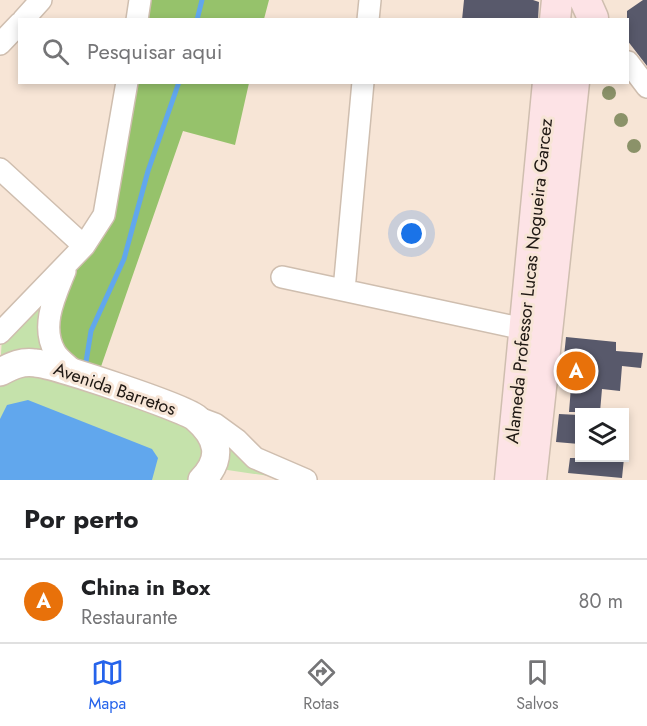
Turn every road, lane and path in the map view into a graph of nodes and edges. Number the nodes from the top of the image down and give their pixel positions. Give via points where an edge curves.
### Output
1 (41, 0) edge
2 (140, 0) edge
3 (370, 0) edge
4 (25, 18) edge
5 (136, 18) edge
6 (368, 18) edge
7 (18, 25) edge
8 (0, 44) edge
9 (629, 64) edge
10 (127, 84) edge
11 (363, 84) edge
12 (548, 84) edge
13 (574, 84) edge
14 (647, 87) edge
15 (0, 169) edge
16 (84, 246) junction
17 (68, 263) junction
18 (282, 277) dead end
19 (344, 290) junction
20 (524, 329) junction
21 (0, 333) edge
22 (0, 372) edge
23 (77, 374) junction
24 (194, 416) junction
25 (209, 476) edge
26 (306, 480) edge
27 (510, 480) edge
28 (531, 480) edge

1 - 4 street
2 - 5 street
3 - 6 street
7 - 8 street
9 - 14 street
10 - 16 street via 104,215
11 - 19 street
12 - 20 main road, Alameda Professor Lucas Nogueira Garcez
13 - 28 main road, Alameda Professor Lucas Nogueira Garcez
15 - 16 street
16 - 17 street
17 - 21 street
17 - 23 street via 52,303 48,332 55,354
18 - 19 street
19 - 20 street
20 - 27 main road, Alameda Professor Lucas Nogueira Garcez
22 - 23 street, Avenida Barretos via 17,363 35,363
23 - 24 street, Avenida Barretos
24 - 25 street via 211,437 216,451
24 - 26 street via 215,424 255,458

